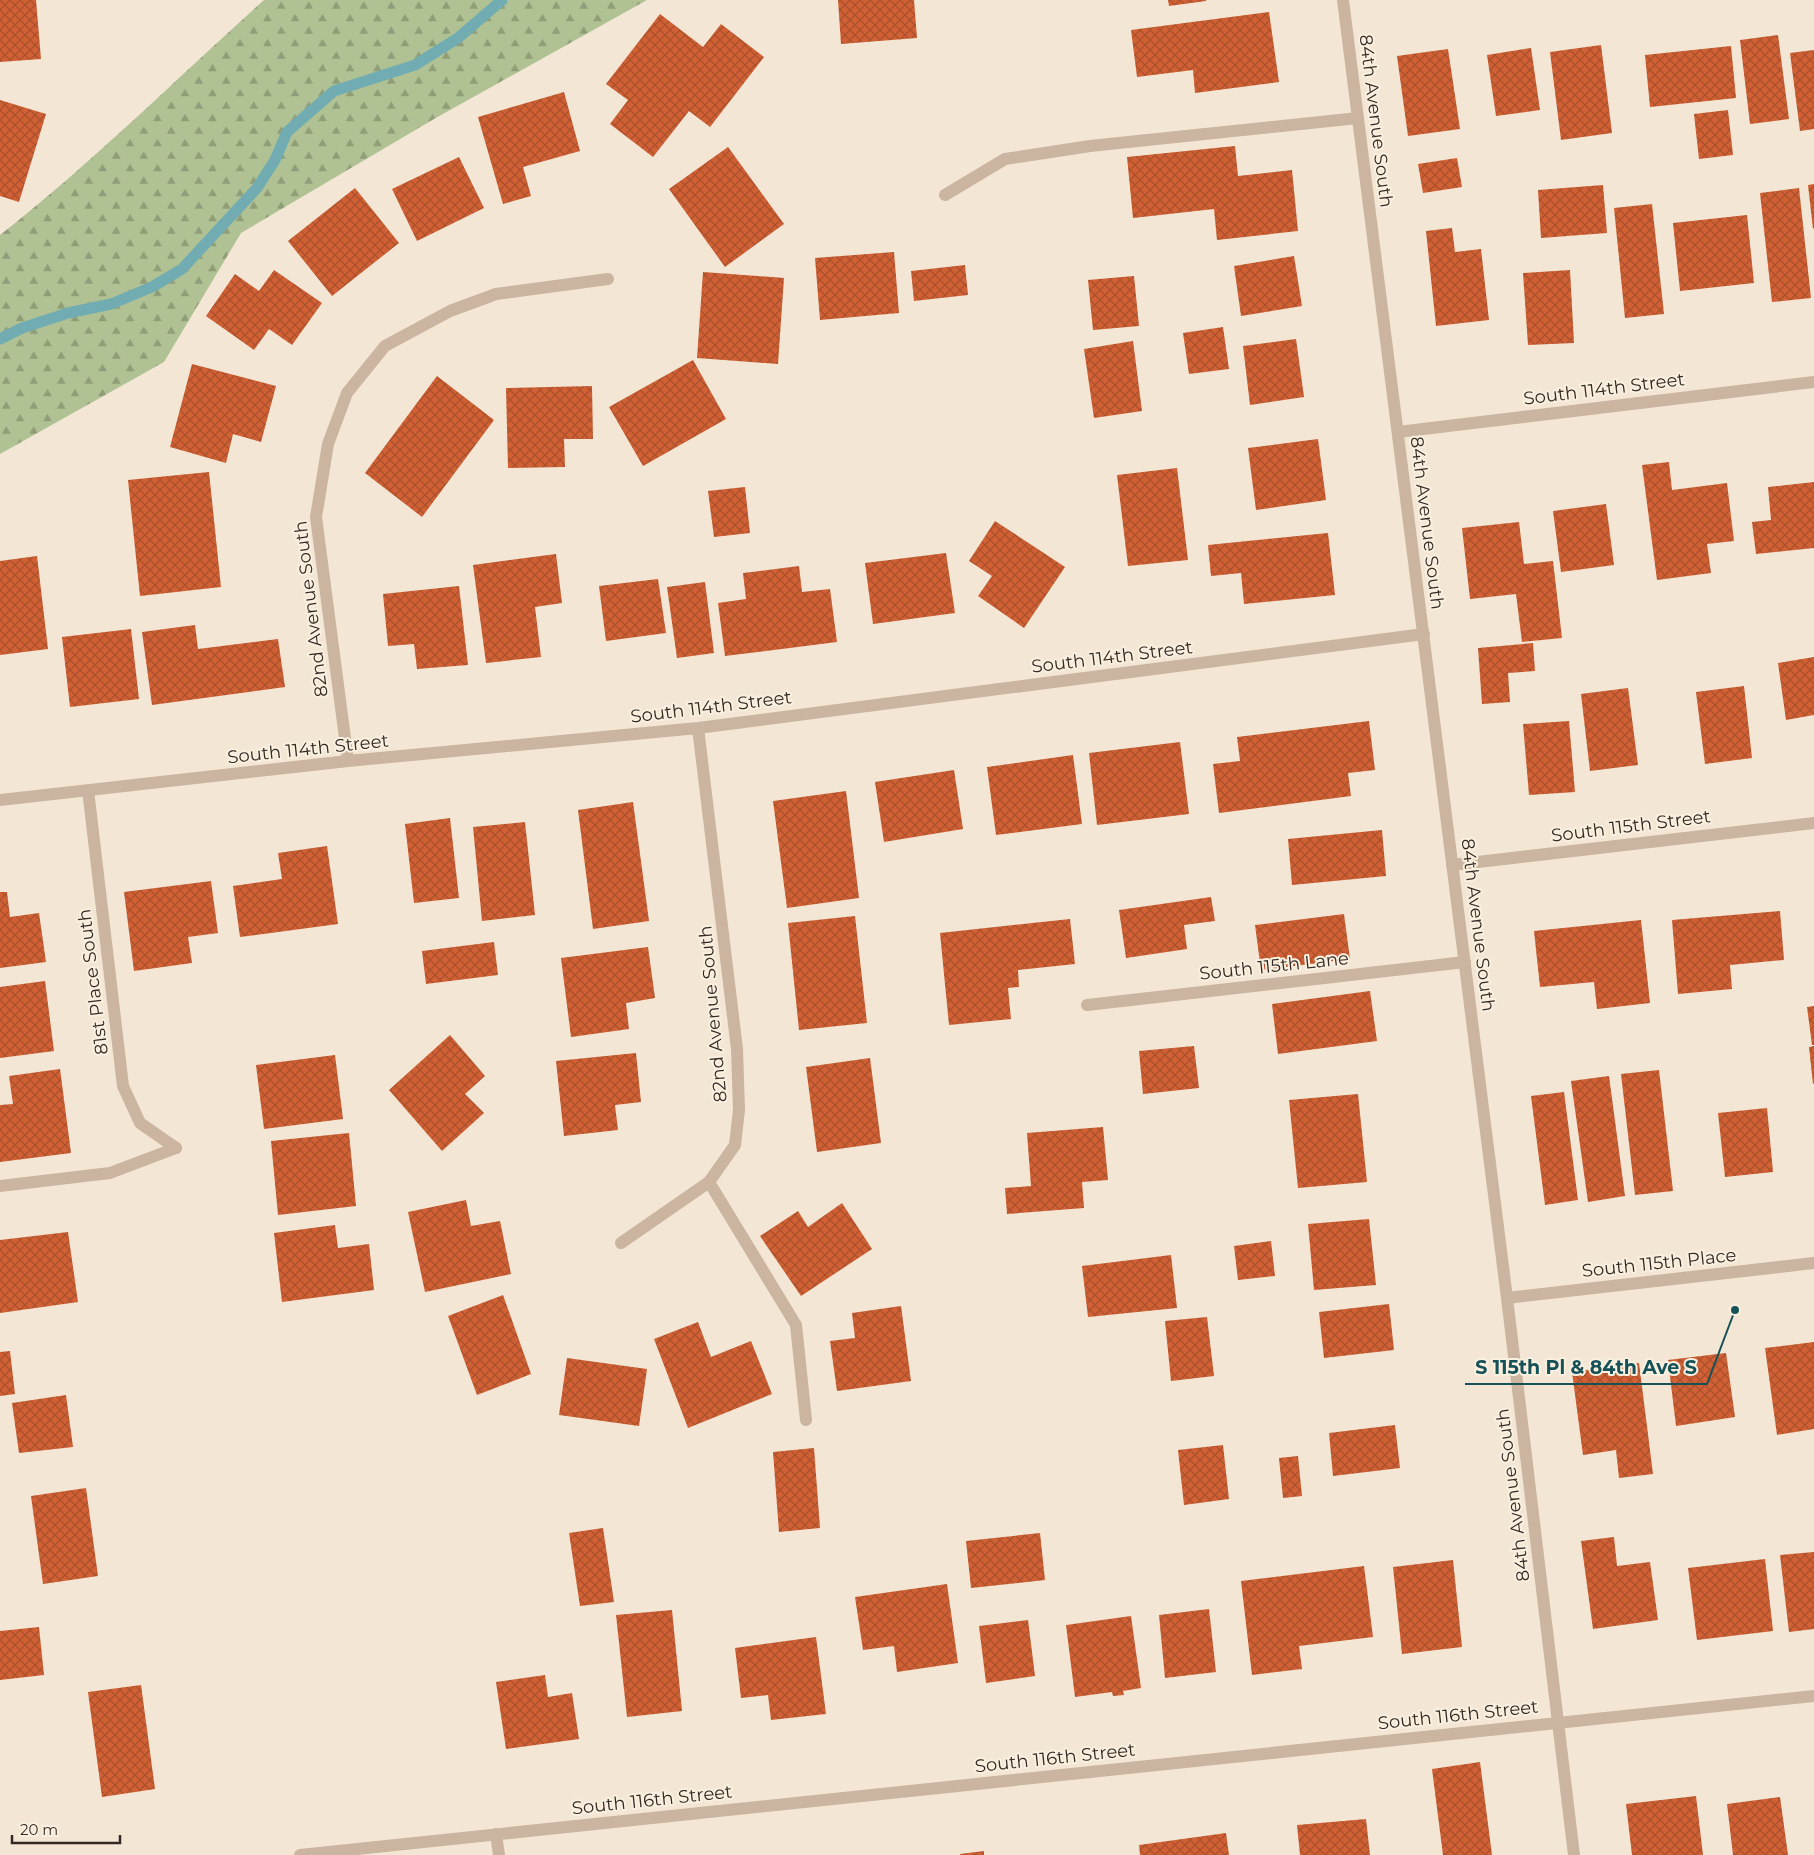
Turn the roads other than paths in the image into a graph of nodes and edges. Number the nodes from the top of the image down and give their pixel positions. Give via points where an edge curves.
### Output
1 (1343, 0) edge
2 (1358, 118) junction
3 (945, 195) dead end
4 (608, 279) dead end
5 (1814, 382) edge
6 (1398, 432) junction
7 (1424, 634) junction
8 (698, 728) junction
9 (348, 761) junction
10 (88, 790) junction
11 (0, 800) edge
12 (1814, 823) edge
13 (1452, 865) junction
14 (1465, 962) junction
15 (1087, 1005) dead end
16 (708, 1182) junction
17 (0, 1186) edge
18 (621, 1243) dead end
19 (1814, 1263) edge
20 (1507, 1298) junction
21 (806, 1420) dead end
22 (1814, 1696) edge
23 (1558, 1723) junction
24 (496, 1834) junction
25 (300, 1855) edge
26 (499, 1855) edge
27 (1574, 1855) edge

1 - 2 street, 84th Avenue South
2 - 3 street via 1090,146 1005,159
2 - 6 street, 84th Avenue South
4 - 9 street, 82nd Avenue South via 496,294 450,311 385,346 347,393 328,444 316,517
5 - 6 street, South 114th Street
6 - 7 street, 84th Avenue South
7 - 8 street, South 114th Street
7 - 13 street, 84th Avenue South
8 - 9 street, South 114th Street
8 - 16 street, 82nd Avenue South via 738,1049 740,1110 735,1145
9 - 10 street, South 114th Street
10 - 11 street, South 114th Street
10 - 17 street, 81st Place South via 123,1086 140,1123 176,1148 110,1173
12 - 13 street, South 115th Street
13 - 14 street, 84th Avenue South
14 - 15 street, South 115th Lane
14 - 20 street, 84th Avenue South
16 - 18 street, 82nd Avenue South
16 - 21 street via 796,1325
19 - 20 street, South 115th Place
20 - 23 street, 84th Avenue South
22 - 23 street, South 116th Street
23 - 24 street, South 116th Street
23 - 27 street, 84th Avenue South
24 - 25 street, South 116th Street
24 - 26 street

